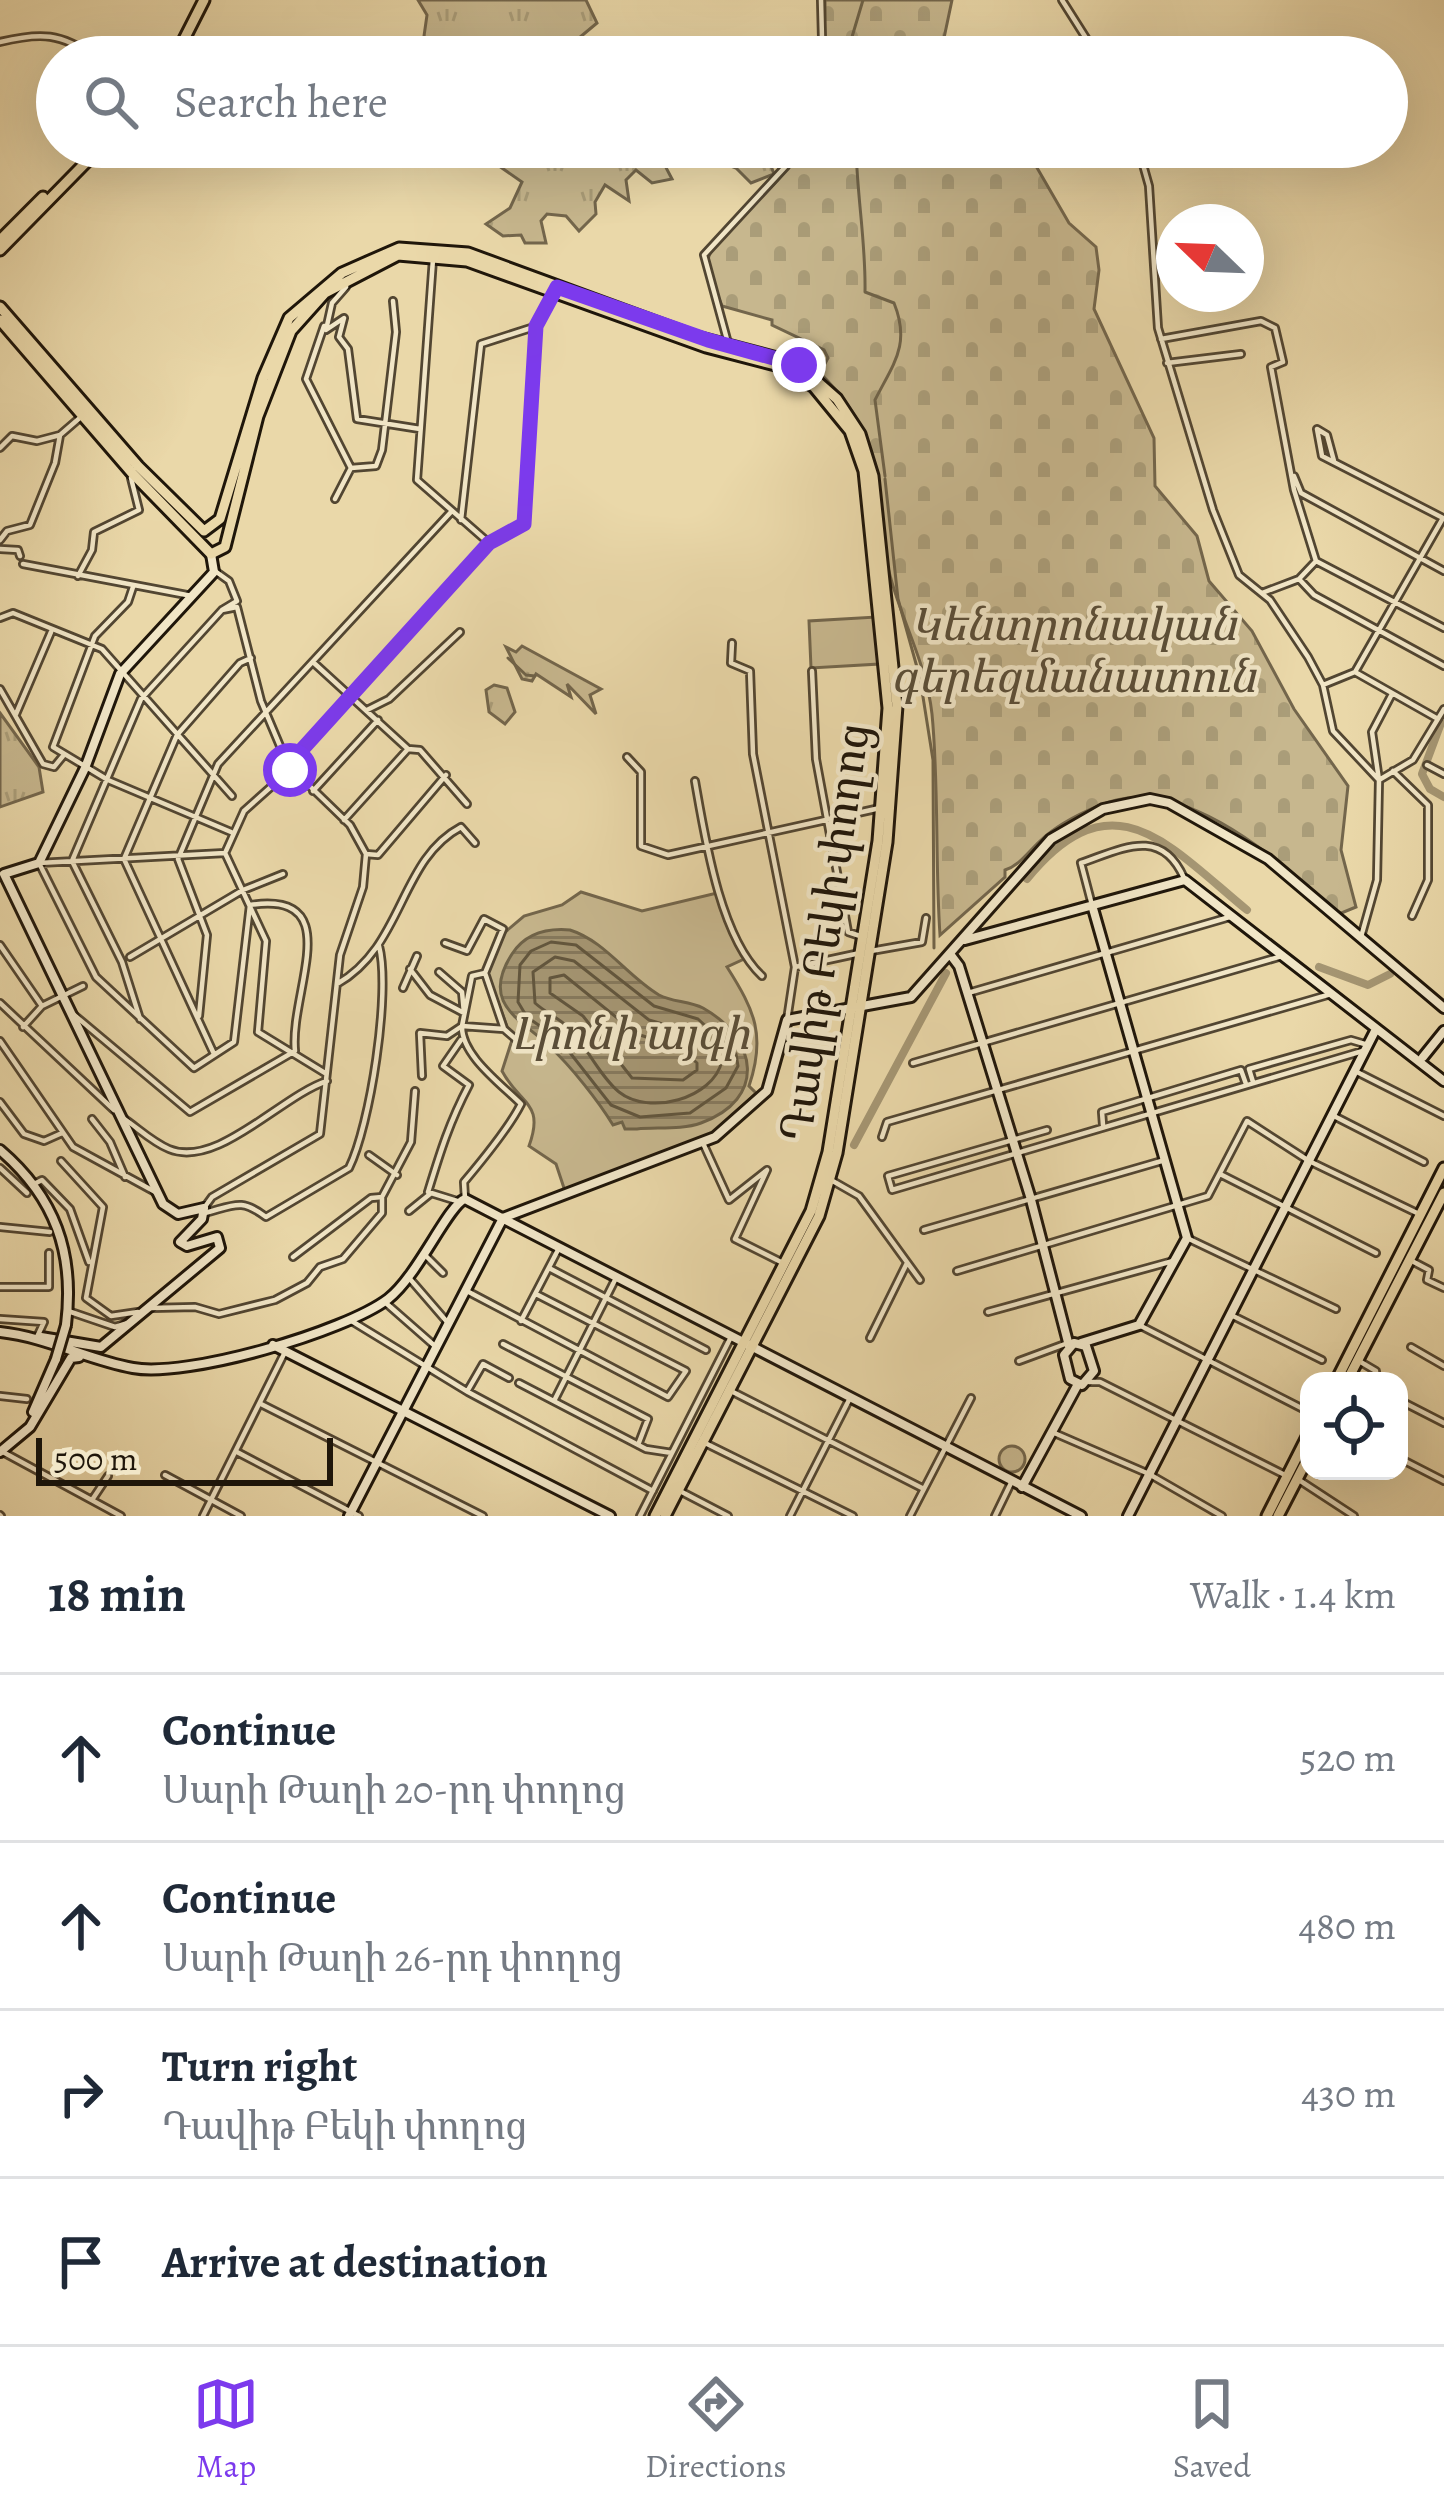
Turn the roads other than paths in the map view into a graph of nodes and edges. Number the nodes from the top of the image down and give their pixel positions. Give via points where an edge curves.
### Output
1 (207, 0) edge
2 (821, 0) edge
3 (1062, 0) edge
4 (65, 36) edge
5 (187, 36) edge
6 (822, 36) edge
7 (1085, 36) edge
8 (1, 39) edge
9 (77, 168) edge
10 (77, 168) edge
11 (784, 168) edge
12 (1144, 168) edge
13 (0, 241) edge
14 (0, 250) edge
15 (433, 251) junction
16 (350, 277) junction
17 (556, 290) junction
18 (393, 301) dead end
19 (0, 307) edge
20 (0, 320) edge
21 (326, 321) junction
22 (536, 326) junction
23 (1161, 339) junction
24 (729, 351) junction
25 (1241, 354) dead end
26 (1167, 363) junction
27 (83, 415) junction
28 (1282, 424) dead end
29 (384, 426) junction
30 (420, 429) junction
31 (60, 435) junction
32 (0, 448) edge
33 (1334, 461) junction
34 (351, 468) junction
35 (132, 473) junction
36 (335, 499) dead end
37 (451, 512) junction
38 (461, 520) junction
39 (209, 530) junction
40 (226, 538) junction
41 (0, 540) edge
42 (489, 543) junction
43 (0, 549) edge
44 (208, 553) junction
45 (1421, 559) junction
46 (1316, 561) junction
47 (1444, 571) edge
48 (214, 572) junction
49 (78, 576) junction
50 (1299, 579) junction
51 (134, 586) junction
52 (1262, 593) junction
53 (192, 596) junction
54 (1397, 602) junction
55 (222, 610) junction
56 (0, 618) edge
57 (1444, 628) edge
58 (51, 632) junction
59 (460, 632) dead end
60 (1380, 633) junction
61 (732, 643) dead end
62 (93, 644) junction
63 (251, 658) junction
64 (314, 663) junction
65 (1444, 666) edge
66 (812, 671) dead end
67 (1355, 672) junction
68 (120, 674) junction
69 (1323, 685) junction
70 (0, 689) edge
71 (1392, 694) junction
72 (352, 696) junction
73 (141, 699) junction
74 (1444, 709) edge
75 (367, 710) junction
76 (16, 714) junction
77 (266, 714) junction
78 (1438, 718) junction
79 (378, 720) junction
80 (177, 735) junction
81 (407, 749) junction
82 (63, 757) junction
83 (627, 757) dead end
84 (1427, 765) dead end
85 (289, 767) junction
86 (85, 768) junction
87 (1393, 771) junction
88 (211, 774) junction
89 (1444, 774) edge
90 (445, 777) junction
91 (108, 780) junction
92 (1379, 780) junction
93 (695, 782) dead end
94 (313, 791) junction
95 (148, 796) junction
96 (232, 796) dead end
97 (467, 804) dead end
98 (882, 808) junction
99 (193, 815) junction
100 (828, 819) junction
101 (344, 820) junction
102 (232, 832) junction
103 (769, 836) junction
104 (475, 843) dead end
105 (706, 848) junction
106 (226, 853) junction
107 (366, 854) junction
108 (124, 859) junction
109 (178, 859) junction
110 (72, 861) junction
111 (39, 863) junction
112 (283, 874) dead end
113 (1185, 880) junction
114 (243, 890) junction
115 (250, 905) junction
116 (1093, 905) junction
117 (1234, 916) junction
118 (1412, 916) dead end
119 (203, 917) junction
120 (926, 918) dead end
121 (980, 920) junction
122 (984, 934) junction
123 (862, 937) junction
124 (1361, 937) junction
125 (160, 939) junction
126 (960, 942) junction
127 (446, 943) dead end
128 (0, 946) edge
129 (379, 946) junction
130 (865, 952) junction
131 (950, 953) junction
132 (1107, 954) junction
133 (1284, 955) junction
134 (417, 956) dead end
135 (130, 957) dead end
136 (795, 967) junction
137 (410, 969) junction
138 (440, 972) dead end
139 (484, 973) junction
140 (762, 976) dead end
141 (338, 984) junction
142 (83, 986) dead end
143 (403, 988) dead end
144 (968, 993) junction
145 (1331, 994) junction
146 (62, 999) junction
147 (0, 1003) edge
148 (1120, 1003) junction
149 (42, 1006) junction
150 (856, 1007) junction
151 (1444, 1008) edge
152 (70, 1011) junction
153 (464, 1012) junction
154 (199, 1016) junction
155 (140, 1019) junction
156 (787, 1020) junction
157 (462, 1026) junction
158 (23, 1027) junction
159 (1376, 1029) junction
160 (506, 1030) junction
161 (1444, 1030) edge
162 (461, 1040) junction
163 (0, 1041) edge
164 (520, 1042) dead end
165 (982, 1043) junction
166 (1367, 1048) junction
167 (7, 1051) junction
168 (1134, 1051) junction
169 (295, 1052) junction
170 (214, 1054) junction
171 (0, 1056) edge
172 (1420, 1060) junction
173 (914, 1063) dead end
174 (1355, 1071) junction
175 (422, 1076) dead end
176 (327, 1078) junction
177 (1444, 1082) edge
178 (1250, 1083) junction
179 (415, 1091) dead end
180 (997, 1091) junction
181 (1148, 1098) junction
182 (0, 1102) edge
183 (1151, 1112) junction
184 (1332, 1115) junction
185 (1444, 1116) edge
186 (121, 1117) junction
187 (92, 1119) dead end
188 (1103, 1126) junction
189 (1047, 1130) dead end
190 (62, 1133) junction
191 (882, 1137) dead end
192 (1013, 1139) junction
193 (702, 1141) junction
194 (0, 1150) edge
195 (1017, 1153) junction
196 (369, 1155) dead end
197 (1165, 1160) junction
198 (61, 1161) dead end
199 (1309, 1161) junction
200 (1424, 1162) dead end
201 (0, 1168) edge
202 (1444, 1168) edge
203 (1220, 1174) junction
204 (397, 1175) junction
205 (125, 1177) junction
206 (831, 1180) junction
207 (34, 1184) junction
208 (27, 1193) dead end
209 (159, 1194) junction
210 (430, 1194) junction
211 (1030, 1196) junction
212 (382, 1197) junction
213 (1442, 1199) edge
214 (461, 1200) junction
215 (1178, 1205) junction
216 (1285, 1207) junction
217 (205, 1210) junction
218 (409, 1211) dead end
219 (1420, 1215) junction
220 (506, 1217) junction
221 (0, 1227) edge
222 (924, 1230) dead end
223 (50, 1232) dead end
224 (1187, 1238) junction
225 (1045, 1245) junction
226 (559, 1248) junction
227 (50, 1253) dead end
228 (1376, 1253) dead end
229 (293, 1257) dead end
230 (427, 1257) junction
231 (1410, 1260) junction
232 (1175, 1261) junction
233 (908, 1262) junction
234 (784, 1264) junction
235 (90, 1267) junction
236 (549, 1268) junction
237 (1254, 1270) junction
238 (958, 1271) dead end
239 (443, 1273) dead end
240 (616, 1277) junction
241 (410, 1280) junction
242 (920, 1280) dead end
243 (0, 1287) edge
244 (1444, 1288) edge
245 (465, 1291) junction
246 (536, 1294) junction
247 (1058, 1294) junction
248 (606, 1298) junction
249 (385, 1301) junction
250 (1336, 1309) dead end
251 (148, 1310) junction
252 (68, 1311) junction
253 (988, 1312) dead end
254 (1231, 1315) junction
255 (0, 1318) edge
256 (350, 1320) junction
257 (133, 1321) junction
258 (521, 1321) junction
259 (448, 1323) junction
260 (593, 1325) junction
261 (1139, 1325) junction
262 (0, 1334) edge
263 (732, 1335) junction
264 (37, 1338) junction
265 (870, 1338) dead end
266 (1078, 1343) junction
267 (503, 1344) dead end
268 (748, 1344) junction
269 (288, 1345) junction
270 (436, 1347) junction
271 (1411, 1347) dead end
272 (706, 1350) dead end
273 (579, 1351) junction
274 (76, 1352) junction
275 (1207, 1360) junction
276 (1322, 1360) dead end
277 (1358, 1360) junction
278 (1019, 1361) dead end
279 (1444, 1366) edge
280 (426, 1367) junction
281 (1341, 1372) edge
282 (1352, 1372) edge
283 (1376, 1372) edge
284 (566, 1376) junction
285 (509, 1378) dead end
286 (1084, 1382) junction
287 (519, 1383) dead end
288 (729, 1390) junction
289 (468, 1392) junction
290 (0, 1396) edge
291 (850, 1398) junction
292 (970, 1398) dead end
293 (27, 1399) dead end
294 (554, 1401) junction
295 (262, 1403) junction
296 (1408, 1405) edge
297 (1300, 1407) edge
298 (403, 1411) junction
299 (1177, 1420) junction
300 (1444, 1423) edge
301 (1052, 1432) junction
302 (17, 1439) junction
303 (828, 1441) junction
304 (703, 1442) junction
305 (638, 1444) junction
306 (945, 1447) junction
307 (0, 1452) edge
308 (236, 1452) junction
309 (672, 1453) junction
310 (1300, 1456) edge
311 (377, 1461) junction
312 (1408, 1463) edge
313 (1300, 1467) edge
314 (1149, 1474) junction
315 (165, 1475) dead end
316 (107, 1476) dead end
317 (1292, 1477) junction
318 (1444, 1481) edge
319 (1012, 1482) junction
320 (1022, 1487) junction
321 (924, 1489) junction
322 (678, 1490) junction
323 (653, 1491) junction
324 (803, 1492) junction
325 (212, 1499) junction
326 (92, 1500) junction
327 (353, 1515) edge
328 (121, 1516) edge
329 (203, 1516) edge
330 (241, 1516) edge
331 (483, 1516) edge
332 (610, 1516) edge
333 (640, 1516) edge
334 (656, 1516) edge
335 (665, 1516) edge
336 (728, 1516) edge
337 (790, 1516) edge
338 (853, 1516) edge
339 (910, 1516) edge
340 (994, 1516) edge
341 (1079, 1516) edge
342 (1127, 1516) edge
343 (1222, 1516) edge
344 (1267, 1516) edge
345 (1278, 1516) edge
346 (1354, 1516) edge

1 - 5 main road
2 - 6 street
3 - 7 street
4 - 8 street
9 - 13 main road
10 - 14 main road
11 - 24 street via 704,255
12 - 23 street
15 - 16 main road, Դավիթ Բեկի փողոց via 398,255
15 - 17 main road, Դավիթ Բեկի փողոց
15 - 30 street
15 - 39 main road, Դավիթ Բեկի փողոց via 399,248 362,261 294,311
16 - 21 street
16 - 40 main road, Դավիթ Բեկի փողոց via 309,306 291,331 258,416
17 - 22 street
17 - 24 main road, Դավիթ Բեկի փողոց
18 - 29 street
19 - 39 main road via 138,466
20 - 27 main road
21 - 29 street via 330,331 344,318 339,337 348,349 357,419
21 - 34 street via 306,379
22 - 38 street via 481,344
22 - 42 street via 524,524
23 - 26 street
23 - 46 street via 1261,321 1275,328 1283,362 1271,367
24 - 98 main road, Դավիթ Բեկի փողոց via 800,375 832,405 859,452 887,663
24 - 130 main road, Դավիթ Բեկի փողոց via 790,361 814,375 851,417 871,466 897,706 891,806
25 - 26 street
26 - 52 street via 1239,574
27 - 31 street
27 - 35 main road
28 - 45 street via 1301,494
29 - 30 street
29 - 34 street via 376,466
30 - 37 street via 419,486
31 - 32 street via 12,436
31 - 41 street via 30,525
33 - 33 street via 1326,432 1319,428 1318,450
33 - 45 street via 1441,514
34 - 36 street
35 - 44 main road
35 - 49 street via 139,511 94,532
37 - 38 street
37 - 64 street
38 - 42 street
39 - 40 main road
39 - 44 main road, Դավիթ Բեկի փողոց via 200,541
40 - 44 main road, Դավիթ Բեկի փողոց via 223,550
42 - 72 street
43 - 49 street
44 - 48 street
45 - 47 street
45 - 54 street
46 - 50 street
46 - 54 street
48 - 53 street
48 - 55 street via 229,580 237,601
49 - 51 street
50 - 52 street
50 - 60 street
51 - 53 street
51 - 62 street
52 - 69 street
53 - 68 street
54 - 57 street
54 - 60 street
55 - 63 street via 237,607
55 - 73 street
56 - 58 street via 13,613
58 - 62 street
58 - 76 street
59 - 75 street
60 - 65 street
60 - 67 street
61 - 103 street via 731,663 750,671 753,754
62 - 68 street
62 - 82 street via 53,738
63 - 77 street
63 - 80 street
64 - 72 street
64 - 77 street
66 - 100 street
67 - 69 street
67 - 71 street
68 - 73 street
68 - 86 street
69 - 92 street via 1334,731
70 - 76 street
71 - 78 street
71 - 92 street via 1373,724
72 - 75 street
72 - 85 street
73 - 80 street
73 - 91 street
74 - 78 street
75 - 79 street
76 - 82 street via 44,765
77 - 85 street
77 - 88 street
78 - 87 street via 1413,760
79 - 81 street
79 - 94 street
80 - 88 street
80 - 95 street
81 - 90 street via 421,750
81 - 101 street
82 - 86 street
83 - 105 street via 641,772 641,846 673,855
84 - 89 street
85 - 94 street
85 - 102 street
86 - 91 street
86 - 111 street
87 - 92 street
87 - 118 street via 1428,805 1427,880
88 - 96 street
88 - 99 street
90 - 97 street
90 - 107 street via 378,855
91 - 95 street
91 - 110 street
92 - 124 street via 1377,880
93 - 105 street
94 - 101 street
95 - 99 street
95 - 108 street
98 - 100 street
98 - 123 main road, Դավիթ Բեկի փողոց
99 - 102 street
99 - 109 street
100 - 103 street
100 - 123 street via 848,932
101 - 107 street
102 - 106 street
103 - 105 street
103 - 136 street
104 - 129 street via 458,827 426,858
105 - 140 street via 747,962
106 - 109 street
106 - 114 street
107 - 141 street
108 - 109 street
108 - 110 street
108 - 125 street
109 - 119 street
110 - 111 street
110 - 155 street
111 - 146 street via 4,876
111 - 155 street via 96,977
112 - 114 street
113 - 116 street
113 - 116 street via 1141,840 1081,863
113 - 117 street
114 - 115 street
114 - 119 street
115 - 169 street via 266,941 254,1034
115 - 169 street via 289,903 308,929
115 - 170 street via 234,1042
116 - 122 street
116 - 132 street
117 - 132 street
117 - 133 street
119 - 125 street
119 - 154 street
120 - 130 street via 922,942
121 - 122 street
121 - 124 street via 1051,838 1103,809 1150,799 1268,859
121 - 126 street
122 - 126 street
123 - 130 main road, Դավիթ Բեկի փողոց
124 - 151 street
125 - 135 street
125 - 154 street
126 - 131 street
127 - 139 street via 467,952 484,919 503,929
128 - 149 street
129 - 141 street
129 - 217 street via 370,1107 349,1168 266,1217 237,1201
130 - 136 street
130 - 150 main road, Դավիթ Բեկի փողոց
131 - 144 street
131 - 150 street via 911,997
132 - 144 street
132 - 148 street
133 - 145 street
133 - 148 street
134 - 137 street
136 - 156 street
137 - 143 street
137 - 153 street via 430,995
138 - 153 street via 462,992
139 - 153 street via 472,976
139 - 160 street
141 - 176 street
142 - 146 street
144 - 165 street
145 - 159 street
145 - 168 street
146 - 149 street
146 - 152 street
147 - 158 street
148 - 165 street
148 - 168 street
149 - 158 street
150 - 156 street
150 - 206 main road, Դավիթ Բեկի փողոց
150 - 234 main road, Դավիթ Բեկի փողոց via 823,1176
152 - 169 street via 190,1112
152 - 186 street
153 - 157 street
154 - 170 street
155 - 170 street via 194,1068
156 - 193 street via 766,1091
157 - 160 street
157 - 162 street
157 - 175 street via 447,1036 421,1034
158 - 186 street
159 - 166 street
159 - 172 street
160 - 164 street
161 - 172 street
162 - 210 street via 443,1066 469,1085 440,1142
162 - 214 street via 521,1104 464,1182
163 - 167 street
165 - 173 street
165 - 180 street
166 - 174 street
166 - 178 street
166 - 178 street via 1351,1040 1249,1069
167 - 171 street
167 - 190 street
168 - 180 street
168 - 181 street
169 - 176 street
172 - 177 street
174 - 184 street
174 - 185 street
176 - 186 street via 192,1154 165,1147
176 - 217 street via 320,1134 212,1197
178 - 181 street via 1241,1070
178 - 183 street
179 - 204 street via 411,1142
180 - 191 street via 886,1122
180 - 192 street
181 - 183 street
181 - 188 street via 1102,1112
182 - 190 street via 24,1134 44,1141
183 - 188 street
183 - 197 street
184 - 199 street
184 - 200 street
186 - 209 street
187 - 205 street
188 - 195 street
189 - 192 street
190 - 205 street via 81,1154
192 - 195 street
192 - 195 street via 888,1176 892,1190
193 - 220 street
193 - 234 street via 730,1200 767,1171 735,1239
194 - 207 street
195 - 211 street
196 - 204 street
197 - 211 street
197 - 215 street
198 - 235 street via 104,1207
199 - 203 street via 1245,1122
199 - 216 street
199 - 219 street
201 - 208 street
202 - 219 main road
203 - 215 street via 1210,1195
203 - 216 street
204 - 212 street
205 - 209 street
206 - 233 street, Դավիթ Բեկի փողոց via 859,1196
206 - 268 main road, Դավիթ Բեկի փողոց
207 - 235 street via 43,1181 70,1209
207 - 252 street via 60,1229
209 - 217 street via 175,1214
210 - 214 street
210 - 218 street
211 - 222 street
211 - 225 street
212 - 229 street
212 - 251 street via 374,1229 289,1294 219,1314
213 - 231 main road
214 - 220 street
214 - 230 street
215 - 224 street
215 - 225 street
216 - 228 street
216 - 237 street
217 - 251 street via 179,1242 217,1237 220,1248
219 - 281 main road
220 - 226 street
220 - 245 street
221 - 223 street
224 - 232 street
224 - 237 street
225 - 238 street
225 - 247 street
226 - 236 street
226 - 240 street
227 - 243 street via 49,1287
230 - 239 street
230 - 241 street
231 - 244 street
231 - 277 main road
232 - 247 street
232 - 261 street
233 - 242 street, Դավիթ Բեկի փողոց
233 - 265 street
234 - 268 main road, Դավիթ Բեկի փողոց
235 - 251 street via 85,1296 92,1307 111,1316
236 - 246 street
236 - 248 street
237 - 250 street
237 - 254 street
240 - 248 street
240 - 263 street
241 - 249 street
241 - 259 street
245 - 258 street
245 - 259 street
246 - 258 street
246 - 260 street
247 - 253 street
247 - 266 street
248 - 260 street
248 - 272 street
249 - 256 street
249 - 270 street
251 - 257 street
252 - 257 street via 115,1328
252 - 302 street, bridge via 56,1358
254 - 275 street
254 - 276 street
255 - 264 street via 44,1322
256 - 269 street
256 - 280 street
257 - 274 street via 101,1347
258 - 273 street
259 - 270 street
260 - 273 street
260 - 273 street via 688,1373 668,1397
261 - 266 street
261 - 275 street
262 - 264 street
262 - 274 street
263 - 268 street
263 - 309 street
264 - 274 street
266 - 278 street
266 - 286 street
266 - 286 street via 1064,1355
267 - 284 street
268 - 288 main road
268 - 291 street
268 - 334 main road
269 - 274 street via 160,1374
269 - 295 street
269 - 298 street
270 - 280 street
271 - 279 street
273 - 284 street
274 - 302 street
275 - 297 street
275 - 299 street
277 - 282 main road
277 - 283 street
280 - 289 street
280 - 298 street
284 - 294 street
284 - 305 street via 650,1420
285 - 289 street via 483,1364
286 - 299 street
286 - 301 street
287 - 294 street
288 - 303 street
288 - 304 main road
289 - 323 street
290 - 293 street
291 - 303 street
291 - 306 street
292 - 306 street
294 - 305 street
295 - 308 street
295 - 311 street
296 - 300 street
298 - 311 street
298 - 332 street
299 - 314 street
299 - 317 street
301 - 314 street
301 - 320 street
302 - 307 street
303 - 321 street
303 - 324 street
304 - 322 main road
304 - 324 street
305 - 309 street
306 - 319 street
306 - 321 street
307 - 326 street
308 - 325 street
308 - 327 street
309 - 323 street
310 - 317 main road
311 - 327 street
311 - 331 street
312 - 318 street
313 - 317 main road
314 - 342 street
314 - 343 street
315 - 325 street
316 - 326 street
317 - 344 main road
317 - 345 main road
317 - 346 street
319 - 320 street
319 - 340 street
320 - 341 street
321 - 339 street
322 - 335 main road
322 - 336 street
323 - 333 street
324 - 337 street
324 - 338 street
325 - 329 street
325 - 330 street
326 - 328 street

